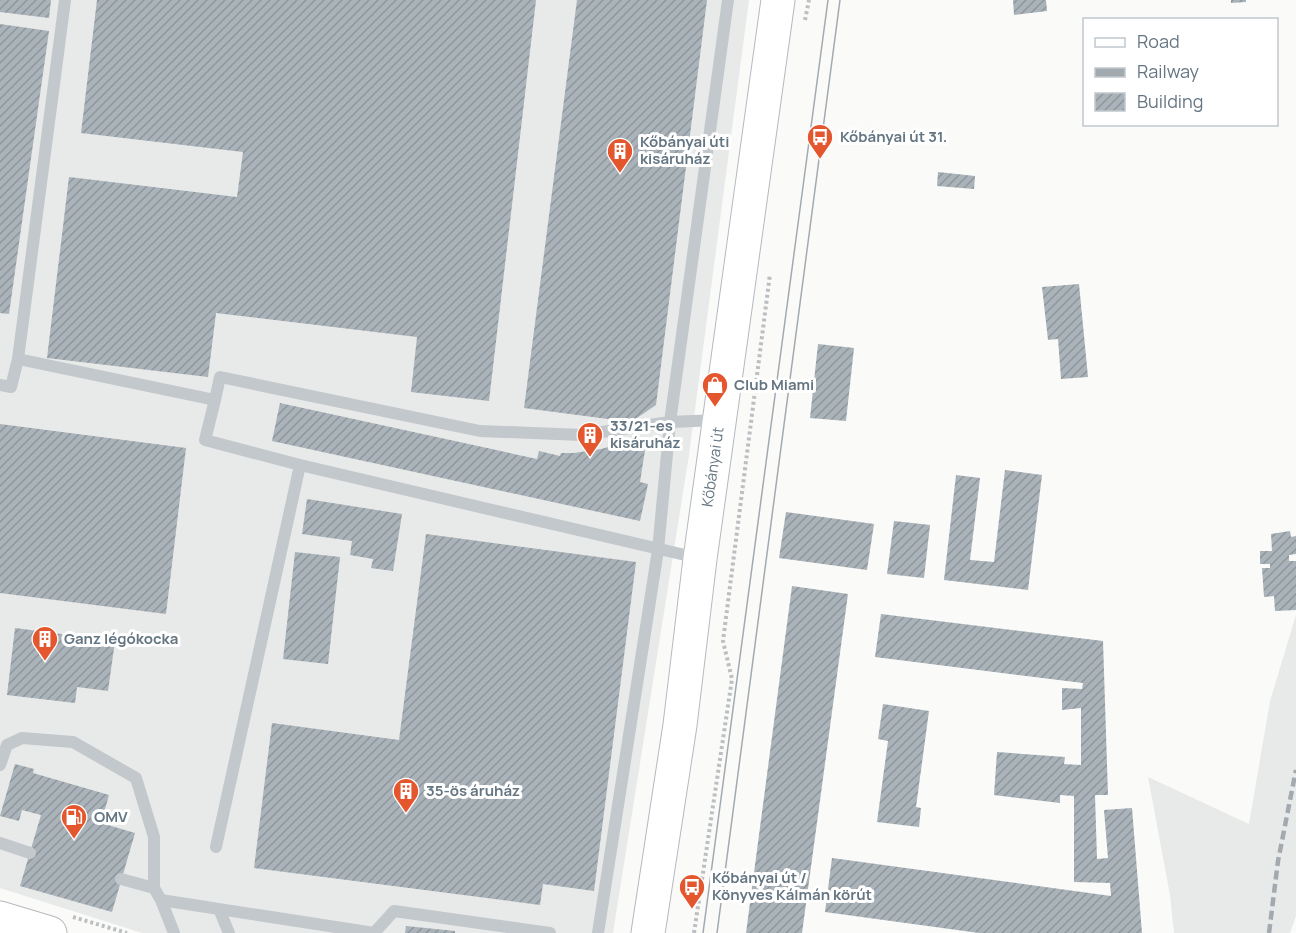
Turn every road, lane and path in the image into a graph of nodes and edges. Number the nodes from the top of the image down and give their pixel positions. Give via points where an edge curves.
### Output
1 (65, 0) edge
2 (728, 0) edge
3 (778, 0) edge
4 (809, 0) edge
5 (805, 23) dead end
6 (771, 262) dead end
7 (18, 359) junction
8 (0, 385) edge
9 (215, 400) junction
10 (720, 420) junction
11 (669, 422) junction
12 (300, 465) junction
13 (658, 550) junction
14 (700, 559) junction
15 (0, 765) edge
16 (0, 843) edge
17 (216, 847) dead end
18 (30, 853) dead end
19 (121, 879) dead end
20 (154, 888) junction
21 (161, 900) junction
22 (219, 909) junction
23 (0, 918) edge
24 (50, 933) edge
25 (174, 933) edge
26 (229, 933) edge
27 (549, 933) edge
28 (598, 933) edge
29 (648, 933) edge
30 (694, 933) edge

1 - 7 lane
2 - 11 lane
3 - 10 main road, Kőbányai út
4 - 5 path
6 - 30 path via 723,641 732,679
7 - 8 lane via 11,387
7 - 9 lane
9 - 11 lane via 220,377 480,431 582,435
9 - 12 lane via 206,440
10 - 11 lane
10 - 14 main road, Kőbányai út
11 - 13 lane
12 - 13 lane
12 - 17 lane
13 - 14 lane
13 - 28 lane
14 - 29 main road, Kőbányai út via 680,725
15 - 20 lane via 7,745 22,738 73,742 136,778 154,837
16 - 18 lane
19 - 20 lane
20 - 21 lane
21 - 22 lane
21 - 25 lane
22 - 26 lane
22 - 27 lane via 374,933 394,910
23 - 24 main road

